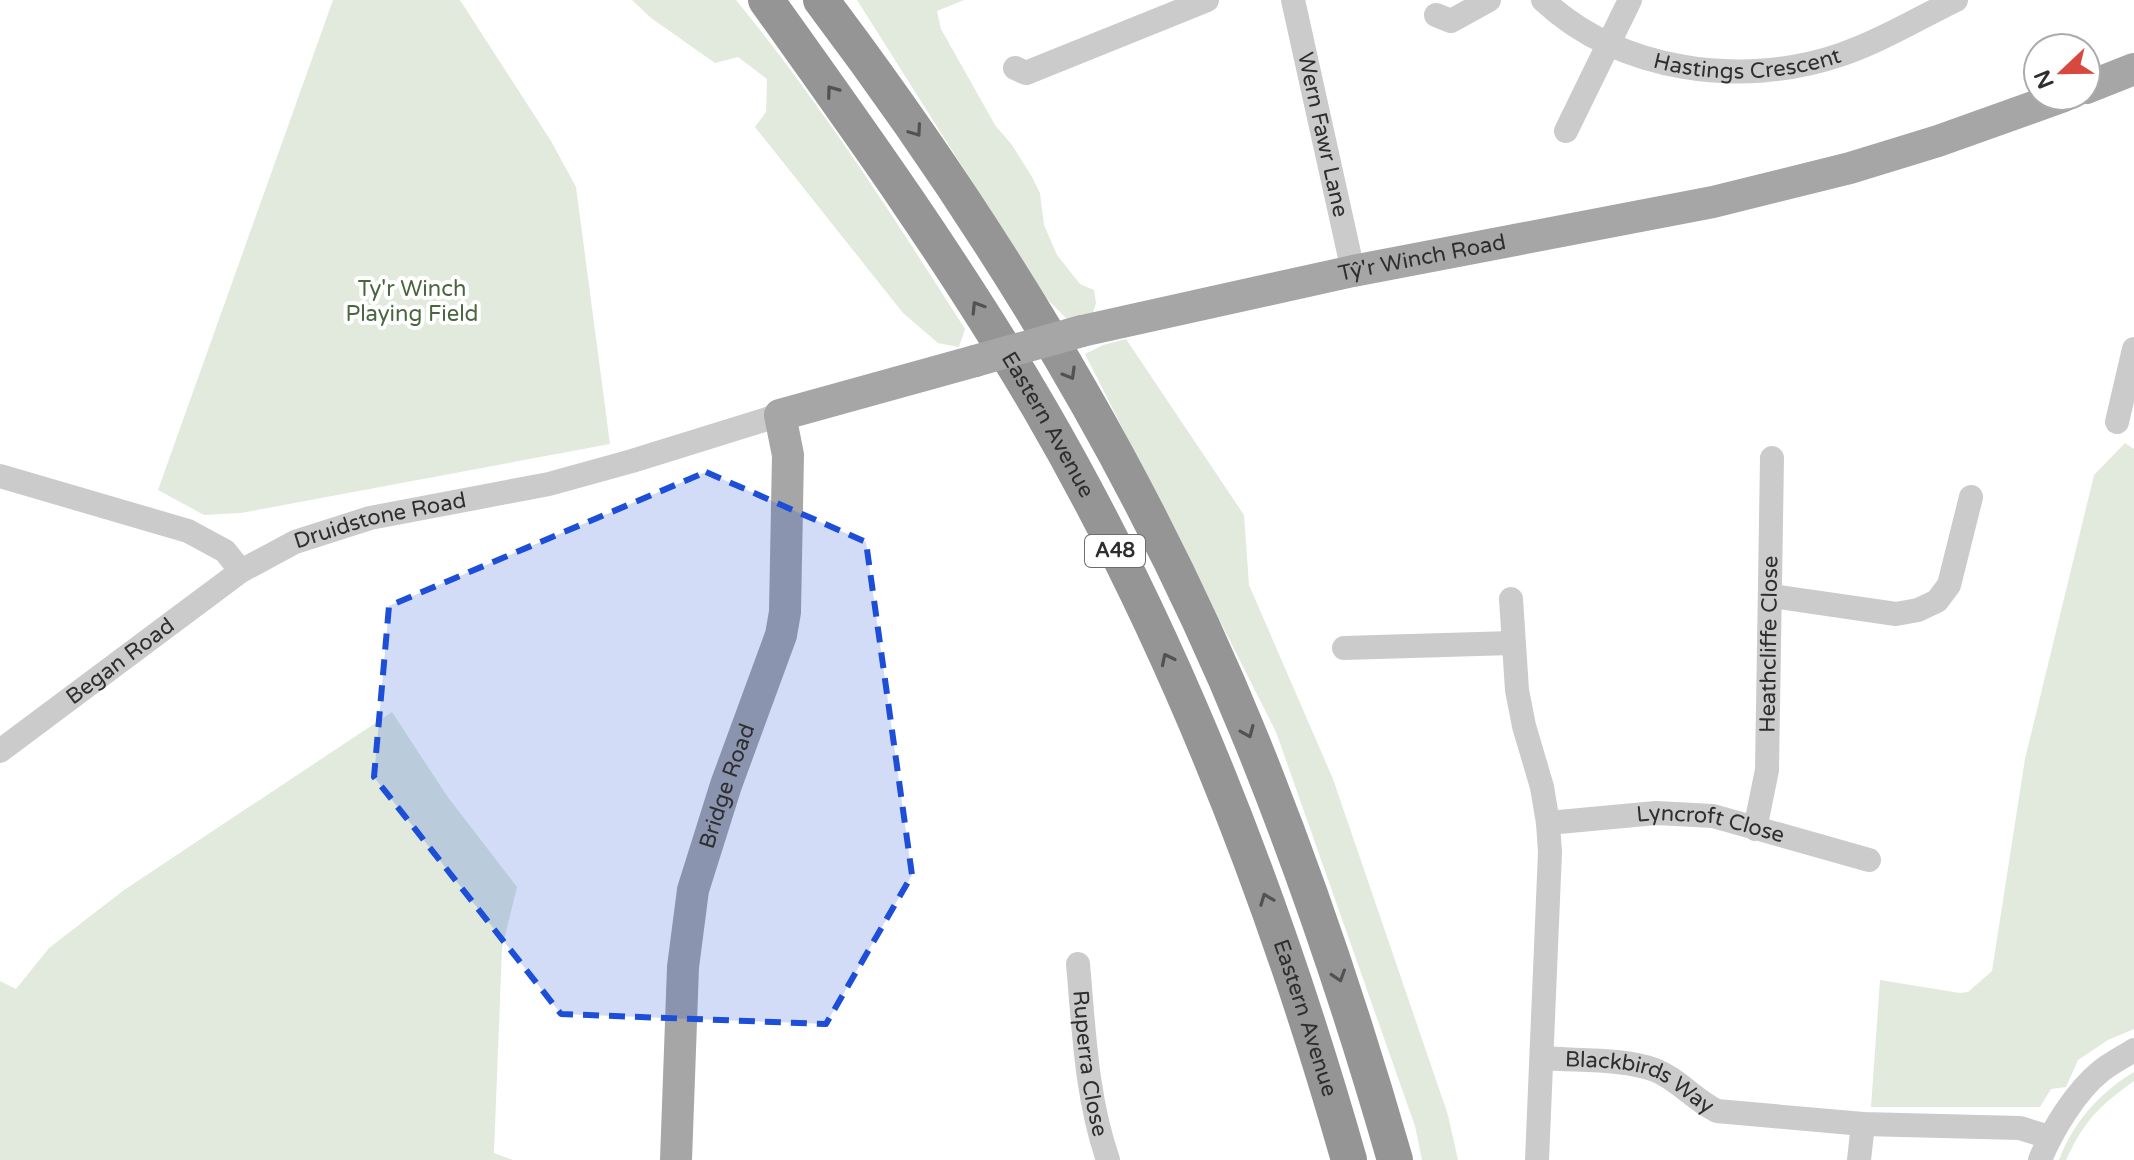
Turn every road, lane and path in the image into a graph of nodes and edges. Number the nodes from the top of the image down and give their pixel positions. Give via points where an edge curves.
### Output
1 (766, 0) edge
2 (821, 0) edge
3 (1207, 0) edge
4 (1293, 0) edge
5 (1489, 0) edge
6 (1543, 0) edge
7 (1630, 0) edge
8 (1956, 0) edge
9 (1436, 15) dead end
10 (1607, 43) junction
11 (1015, 68) dead end
12 (2134, 69) edge
13 (2102, 82) edge
14 (2022, 111) edge
15 (1566, 131) dead end
16 (1353, 271) junction
17 (2134, 349) edge
18 (2124, 408) edge
19 (780, 415) junction
20 (1772, 458) dead end
21 (0, 476) edge
22 (1971, 497) dead end
23 (241, 571) junction
24 (1772, 596) junction
25 (1511, 599) dead end
26 (1512, 643) junction
27 (1344, 648) dead end
28 (0, 751) edge
29 (1548, 823) junction
30 (1755, 829) junction
31 (1869, 860) dead end
32 (1078, 964) dead end
33 (2134, 1050) edge
34 (1543, 1058) junction
35 (1863, 1124) junction
36 (2044, 1149) edge
37 (676, 1160) edge
38 (1108, 1160) edge
39 (1349, 1160) edge
40 (1395, 1160) edge
41 (1537, 1160) edge
42 (1859, 1160) edge

39 -> 1 highway, Eastern Avenue / A48 via 1303,1007 1241,834 1177,680 1094,510 976,303
2 -> 40 highway, Eastern Avenue / A48 via 1012,277 1122,467 1178,578 1251,738 1317,913
3 - 11 street via 1026,73
4 - 16 street, Wern Fawr Lane
5 - 9 street via 1451,21
6 - 10 street, Hastings Crescent
7 - 10 street
8 - 10 street, Hastings Crescent via 1842,54 1779,68 1688,68
10 - 15 street
12 - 13 main road
14 - 16 main road, Tŷ'r Winch Road via 1850,168 1713,202
16 - 19 main road, Tŷ'r Winch Road, bridge via 1082,331
17 - 18 street
19 - 23 street, Druidstone Road via 549,484 357,522 295,542
19 - 37 main road, Bridge Road via 788,455 785,612 693,890 683,967
20 - 24 street, Heathcliffe Close
21 - 23 street via 188,531 225,551
22 - 24 street via 1949,585 1937,601 1896,614
23 - 28 street, Began Road
24 - 30 street, Heathcliffe Close via 1767,770
25 - 26 street, Blackbirds Way
26 - 27 street
26 - 29 street, Blackbirds Way via 1524,726
29 - 30 street, Lyncroft Close via 1688,813
29 - 34 street, Blackbirds Way
30 - 31 street, Lyncroft Close
32 - 38 street, Ruperra Close via 1089,1084
33 - 36 street via 2100,1072
34 - 35 street, Blackbirds Way via 1657,1070 1717,1111
34 - 41 street
35 - 36 street, Blackbirds Way via 2020,1128
35 - 42 street

